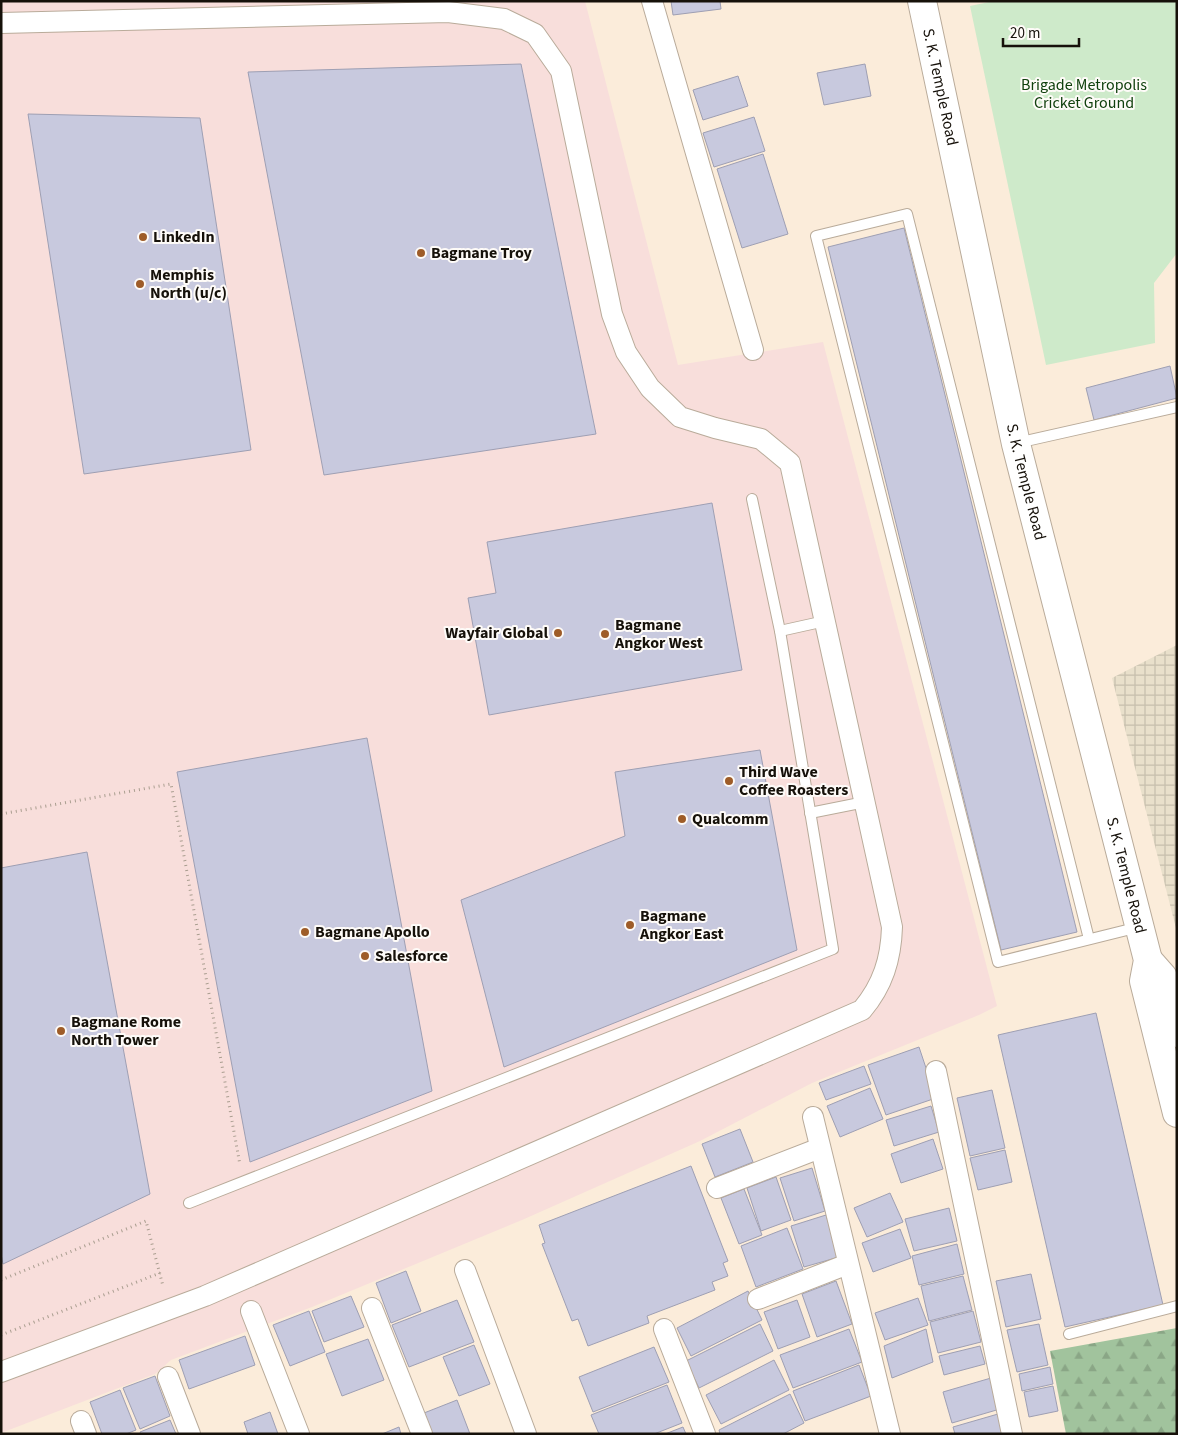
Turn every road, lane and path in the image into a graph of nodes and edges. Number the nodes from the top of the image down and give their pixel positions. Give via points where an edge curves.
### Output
1 (652, 1) edge
2 (922, 1) edge
3 (1, 23) edge
4 (753, 350) dead end
5 (1177, 407) edge
6 (1016, 444) junction
7 (752, 499) dead end
8 (825, 622) junction
9 (780, 631) junction
10 (865, 802) junction
11 (1, 814) edge
12 (810, 814) junction
13 (1140, 926) junction
14 (1090, 939) junction
15 (1148, 960) junction
16 (1177, 1033) edge
17 (936, 1071) dead end
18 (1177, 1113) edge
19 (813, 1117) dead end
20 (820, 1148) junction
21 (243, 1182) junction
22 (717, 1188) dead end
23 (189, 1203) dead end
24 (848, 1264) junction
25 (466, 1270) dead end
26 (160, 1273) junction
27 (1, 1280) edge
28 (758, 1299) dead end
29 (1177, 1306) edge
30 (372, 1308) dead end
31 (169, 1309) junction
32 (251, 1311) dead end
33 (664, 1329) dead end
34 (1069, 1334) dead end
35 (1, 1335) edge
36 (1, 1372) edge
37 (168, 1377) dead end
38 (190, 1434) edge
39 (299, 1434) edge
40 (422, 1434) edge
41 (526, 1434) edge
42 (706, 1434) edge
43 (890, 1434) edge
44 (1012, 1434) edge

1 - 4 street
2 - 6 street, S. K. Temple Road
3 - 8 street via 448,12 504,19 535,34 561,71 612,314 626,352 650,388 680,417 761,439 790,463
5 - 6 lane
6 - 13 street, S. K. Temple Road
7 - 9 lane
8 - 9 lane
8 - 10 street
9 - 12 lane
10 - 12 lane
10 - 31 street via 892,927 892,943 884,976 862,1010
11 - 21 path via 171,784
12 - 21 lane via 833,949
13 - 14 lane
13 - 15 street, S. K. Temple Road
14 - 14 lane via 998,962 816,236 908,214
15 - 16 street, S. K. Temple Road via 1163,977
15 - 18 street, S. K. Temple Road via 1144,981
17 - 44 street
19 - 20 street
20 - 22 street
20 - 24 street
21 - 23 lane
24 - 28 street
24 - 43 street
25 - 41 street
26 - 27 path via 146,1221
26 - 31 path
26 - 35 path
29 - 34 lane
30 - 40 street
31 - 36 street
32 - 39 street
33 - 42 street
37 - 38 street

